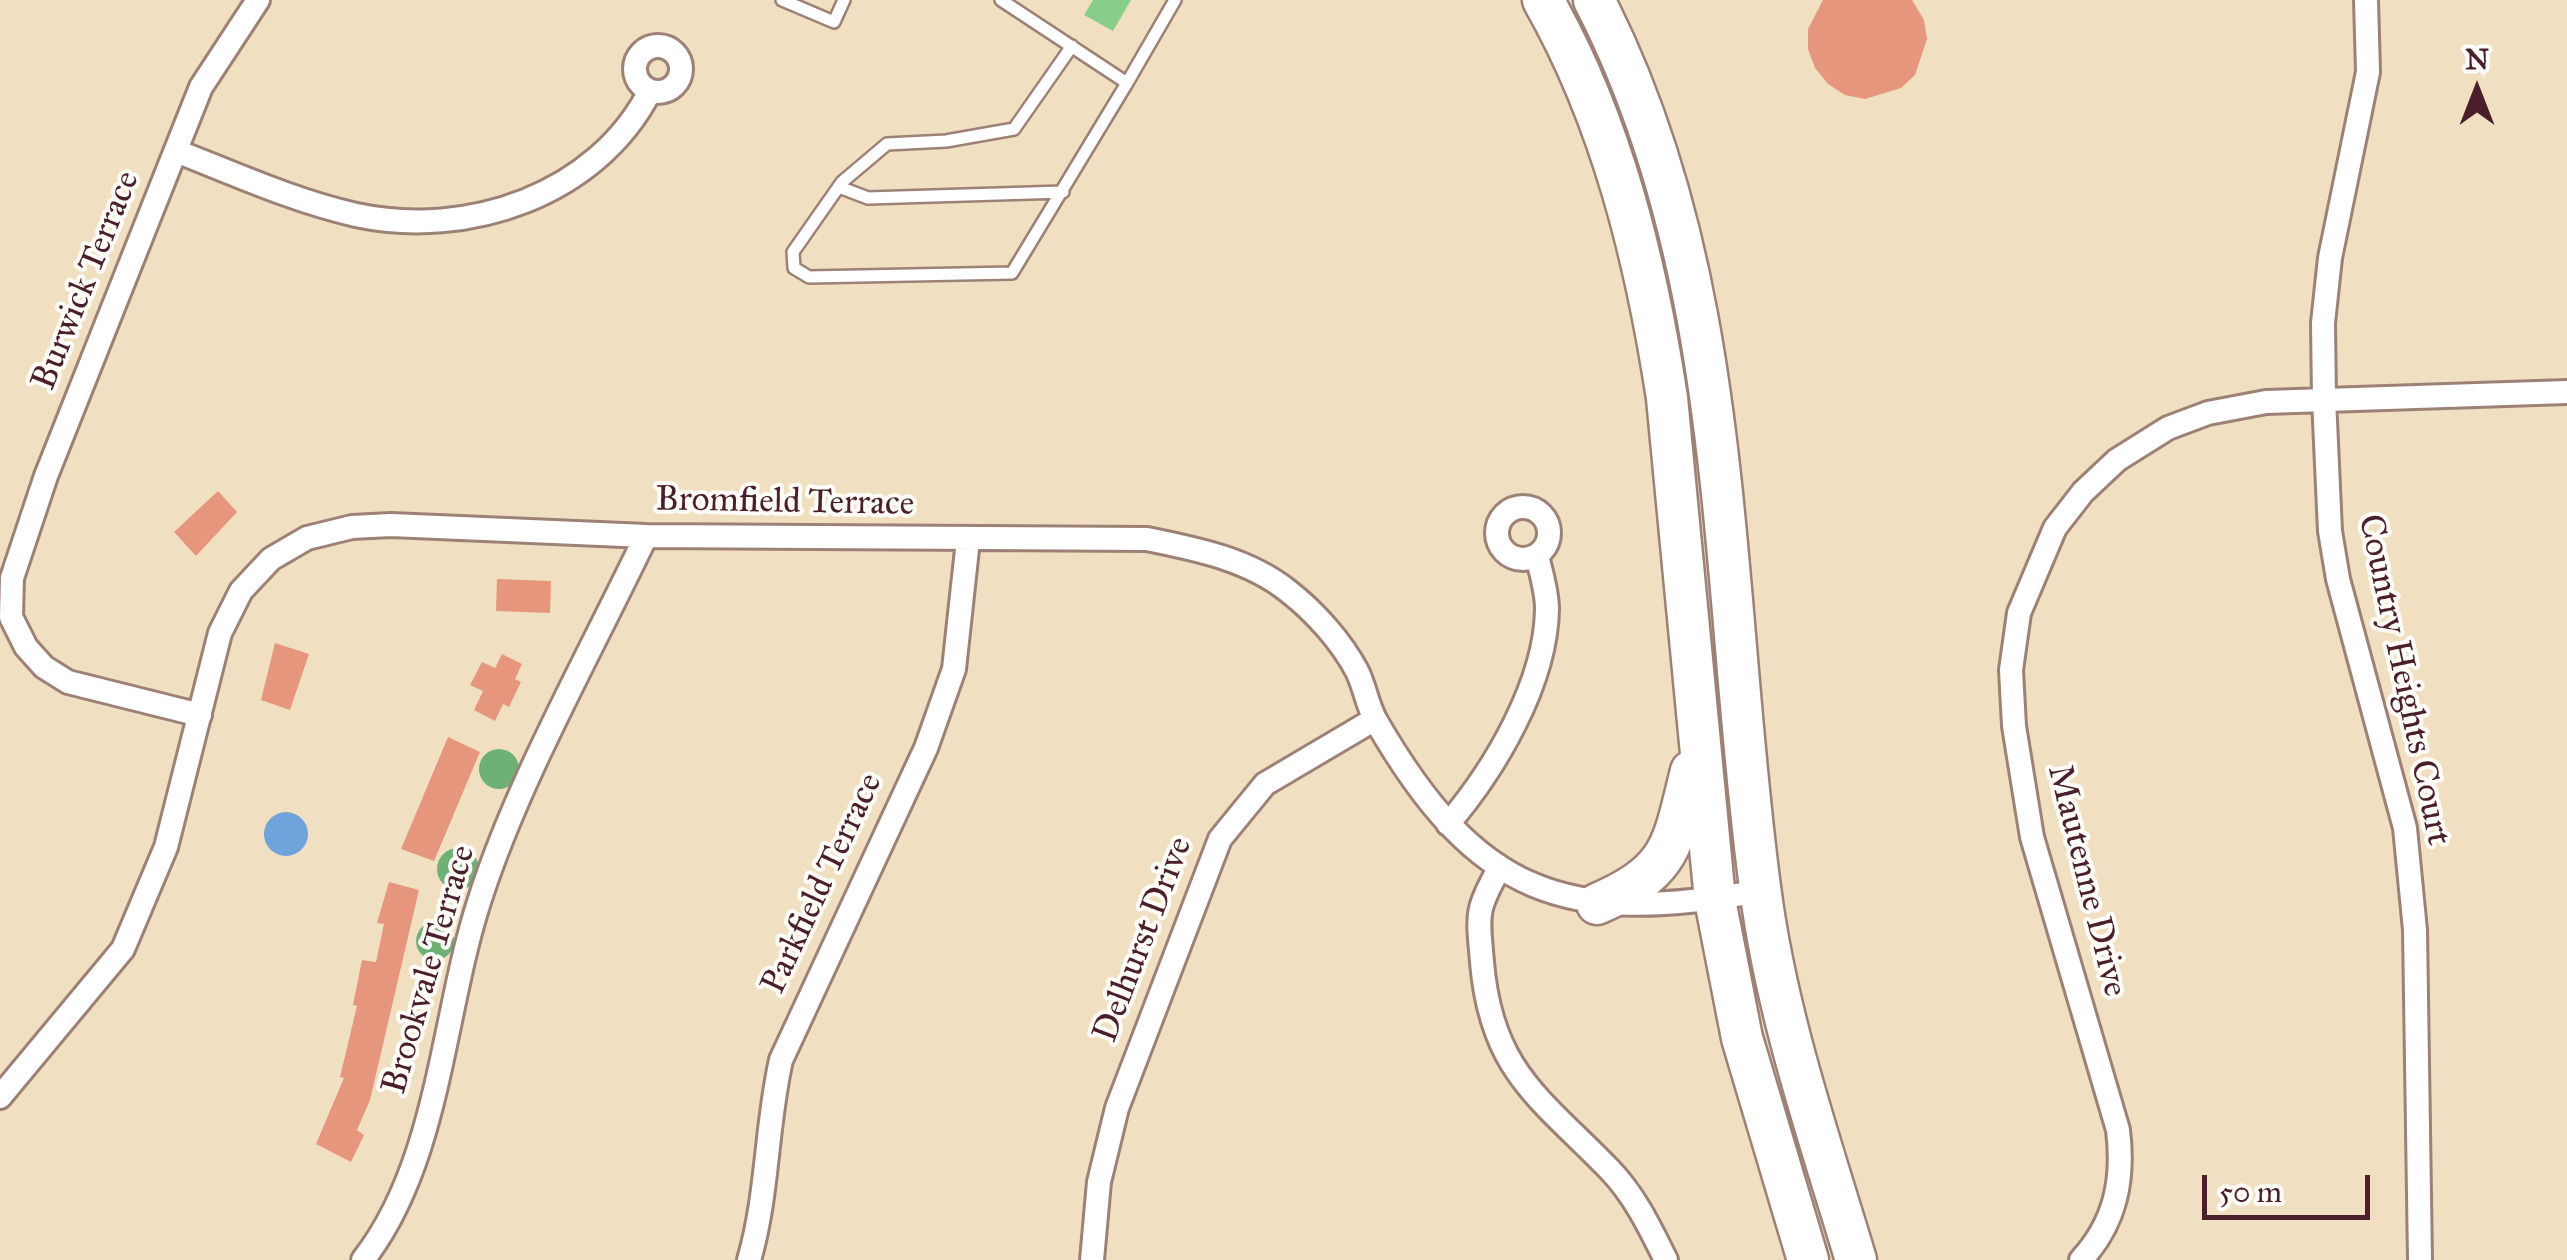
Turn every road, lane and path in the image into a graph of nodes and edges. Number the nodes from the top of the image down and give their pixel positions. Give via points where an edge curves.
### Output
1 (258, 0) edge
2 (782, 0) edge
3 (844, 0) edge
4 (1001, 0) edge
5 (1174, 0) edge
6 (1542, 0) edge
7 (1594, 0) edge
8 (2366, 0) edge
9 (1072, 46) junction
10 (1128, 82) junction
11 (650, 91) dead end
12 (176, 151) junction
13 (838, 187) junction
14 (1063, 192) junction
15 (2567, 392) edge
16 (2324, 399) junction
17 (646, 536) junction
18 (968, 540) junction
19 (1537, 556) dead end
20 (200, 715) junction
21 (1375, 719) junction
22 (1698, 743) junction
23 (1448, 824) junction
24 (1499, 869) junction
25 (1760, 892) junction
26 (1715, 900) junction
27 (1597, 904) junction
28 (0, 1097) edge
29 (363, 1260) edge
30 (749, 1260) edge
31 (1092, 1260) edge
32 (1666, 1260) edge
33 (1808, 1260) edge
34 (1856, 1260) edge
35 (2082, 1260) edge
36 (2420, 1260) edge

1 - 12 street, Burwick Terrace via 201,87
2 - 3 lane via 834,22
4 - 9 lane
5 - 10 lane
6 - 22 highway via 1611,158 1654,316
7 - 25 highway via 1665,174 1703,331
8 - 16 street, Country Heights Court via 2362,120 2322,323
9 - 10 lane
9 - 13 lane via 1014,129 886,144
10 - 14 lane
11 - 12 street via 627,131 584,170 556,188 466,218 360,216
12 - 20 street, Burwick Terrace via 46,476 12,578 11,617 26,647 68,682
13 - 14 lane via 868,198
13 - 14 lane via 793,252 794,268 808,276 1012,273
15 - 16 street, Mautenne Drive
16 - 35 street, Mautenne Drive via 2208,414 2130,451 2083,492 2055,528 2019,614 2010,670 2032,837 2122,1161 2112,1216
16 - 36 street, Country Heights Court via 2338,578 2405,828 2414,930
17 - 18 street, Bromfield Terrace
17 - 20 street, Bromfield Terrace via 391,525 307,538 272,559 242,591 220,633
17 - 29 street, Brookvale Terrace via 505,833 478,903 410,1180
18 - 21 street, Bromfield Terrace via 1147,539 1242,564 1286,589 1319,619 1357,670
18 - 30 street, Parkfield Terrace via 954,669 926,748 782,1060
19 - 23 street via 1547,608 1533,672 1499,757
20 - 28 street, Bromfield Terrace via 166,847 123,949
21 - 23 street, Bromfield Terrace
21 - 31 street, Delhurst Drive via 1265,784 1220,839 1117,1108 1099,1182
22 - 26 highway
22 - 27 highway via 1659,867
23 - 24 street, Bromfield Terrace
24 - 27 street, Bromfield Terrace via 1528,886
24 - 32 street via 1478,907 1491,1023 1521,1081 1611,1171
25 - 26 street, Bromfield Terrace
25 - 34 highway via 1788,1031
26 - 27 street, Bromfield Terrace
26 - 33 highway via 1742,1038

